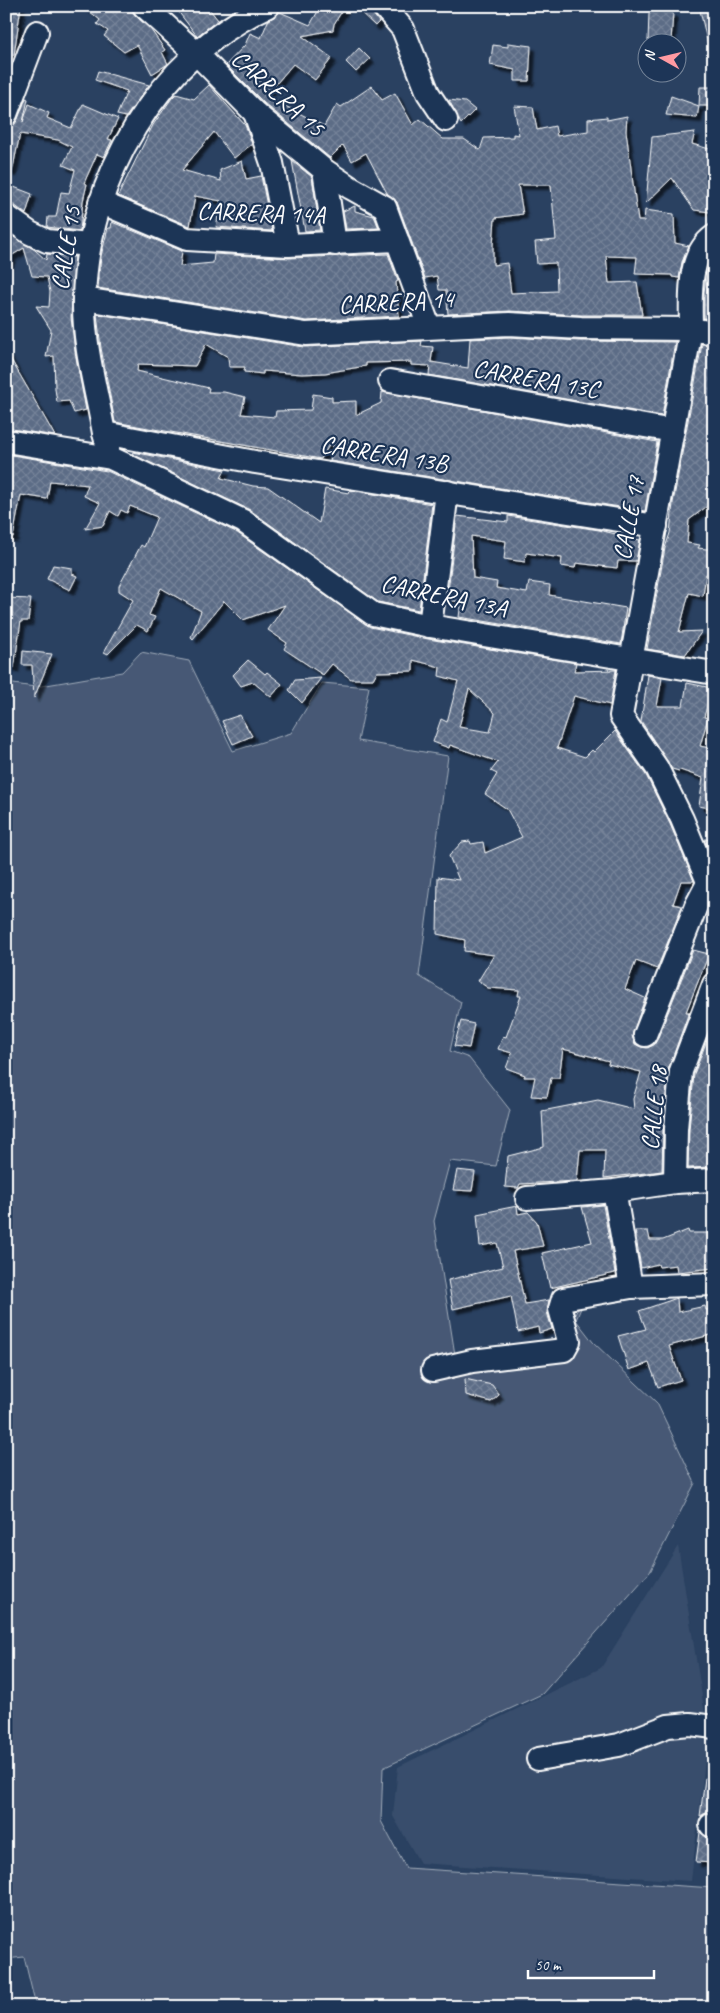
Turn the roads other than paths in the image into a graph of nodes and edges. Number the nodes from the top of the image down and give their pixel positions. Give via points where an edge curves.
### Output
1 (144, 6) edge
2 (268, 6) edge
3 (383, 6) edge
4 (37, 32) dead end
5 (196, 53) junction
6 (254, 112) junction
7 (6, 114) edge
8 (446, 120) dead end
9 (324, 170) junction
10 (100, 202) junction
11 (6, 216) edge
12 (714, 236) edge
13 (397, 240) junction
14 (335, 244) junction
15 (89, 245) junction
16 (288, 245) junction
17 (84, 299) junction
18 (429, 327) junction
19 (691, 330) junction
20 (714, 333) edge
21 (390, 381) dead end
22 (673, 431) junction
23 (104, 434) junction
24 (6, 441) edge
25 (111, 458) junction
26 (447, 492) junction
27 (656, 526) junction
28 (430, 626) junction
29 (631, 658) junction
30 (714, 673) edge
31 (711, 889) edge
32 (714, 984) edge
33 (645, 1035) dead end
34 (714, 1180) edge
35 (675, 1182) junction
36 (527, 1198) dead end
37 (616, 1201) dead end
38 (714, 1284) edge
39 (631, 1287) junction
40 (433, 1370) dead end
41 (714, 1727) edge
42 (538, 1759) dead end

1 - 5 street, CARRERA 15
2 - 5 street, CALLE 15 via 247,16
3 - 8 street via 403,29 428,93
4 - 7 street
5 - 6 street, CARRERA 15
5 - 10 street, CALLE 15 via 155,97 123,147
6 - 9 street, CARRERA 15
6 - 16 street via 272,163
9 - 13 street, CARRERA 15 via 385,207
9 - 14 street
10 - 15 street, CALLE 15
10 - 16 street, CARRERA 14A via 187,239
11 - 15 street via 47,241
12 - 19 street, CALLE 17 via 700,250 691,282
13 - 14 street, CARRERA 14A
13 - 18 street
14 - 16 street, CARRERA 14A
15 - 17 street, CALLE 15
17 - 18 street, CARRERA 14 via 306,334
17 - 23 street, CALLE 15 via 87,346
18 - 19 street, CARRERA 14 via 509,324
19 - 20 street, CARRERA 14
19 - 22 street, CALLE 17
21 - 22 street, CARRERA 13C
22 - 27 street, CALLE 17
23 - 25 street, CALLE 15
23 - 26 street, CARRERA 13B
24 - 25 street
25 - 28 street, CARRERA 13A via 243,521 373,614
26 - 27 street, CARRERA 13B
26 - 28 street
27 - 29 street, CALLE 17
28 - 29 street, CARRERA 13A
29 - 30 street, CARRERA 13A
29 - 31 street, CALLE 17 via 621,716 657,768
31 - 33 street via 696,906
32 - 35 street, CALLE 18 via 681,1071
34 - 35 street
35 - 36 street
37 - 39 street
38 - 39 street
39 - 40 street via 563,1298 560,1310 569,1341 564,1350 472,1361
41 - 42 street via 668,1726 619,1745

